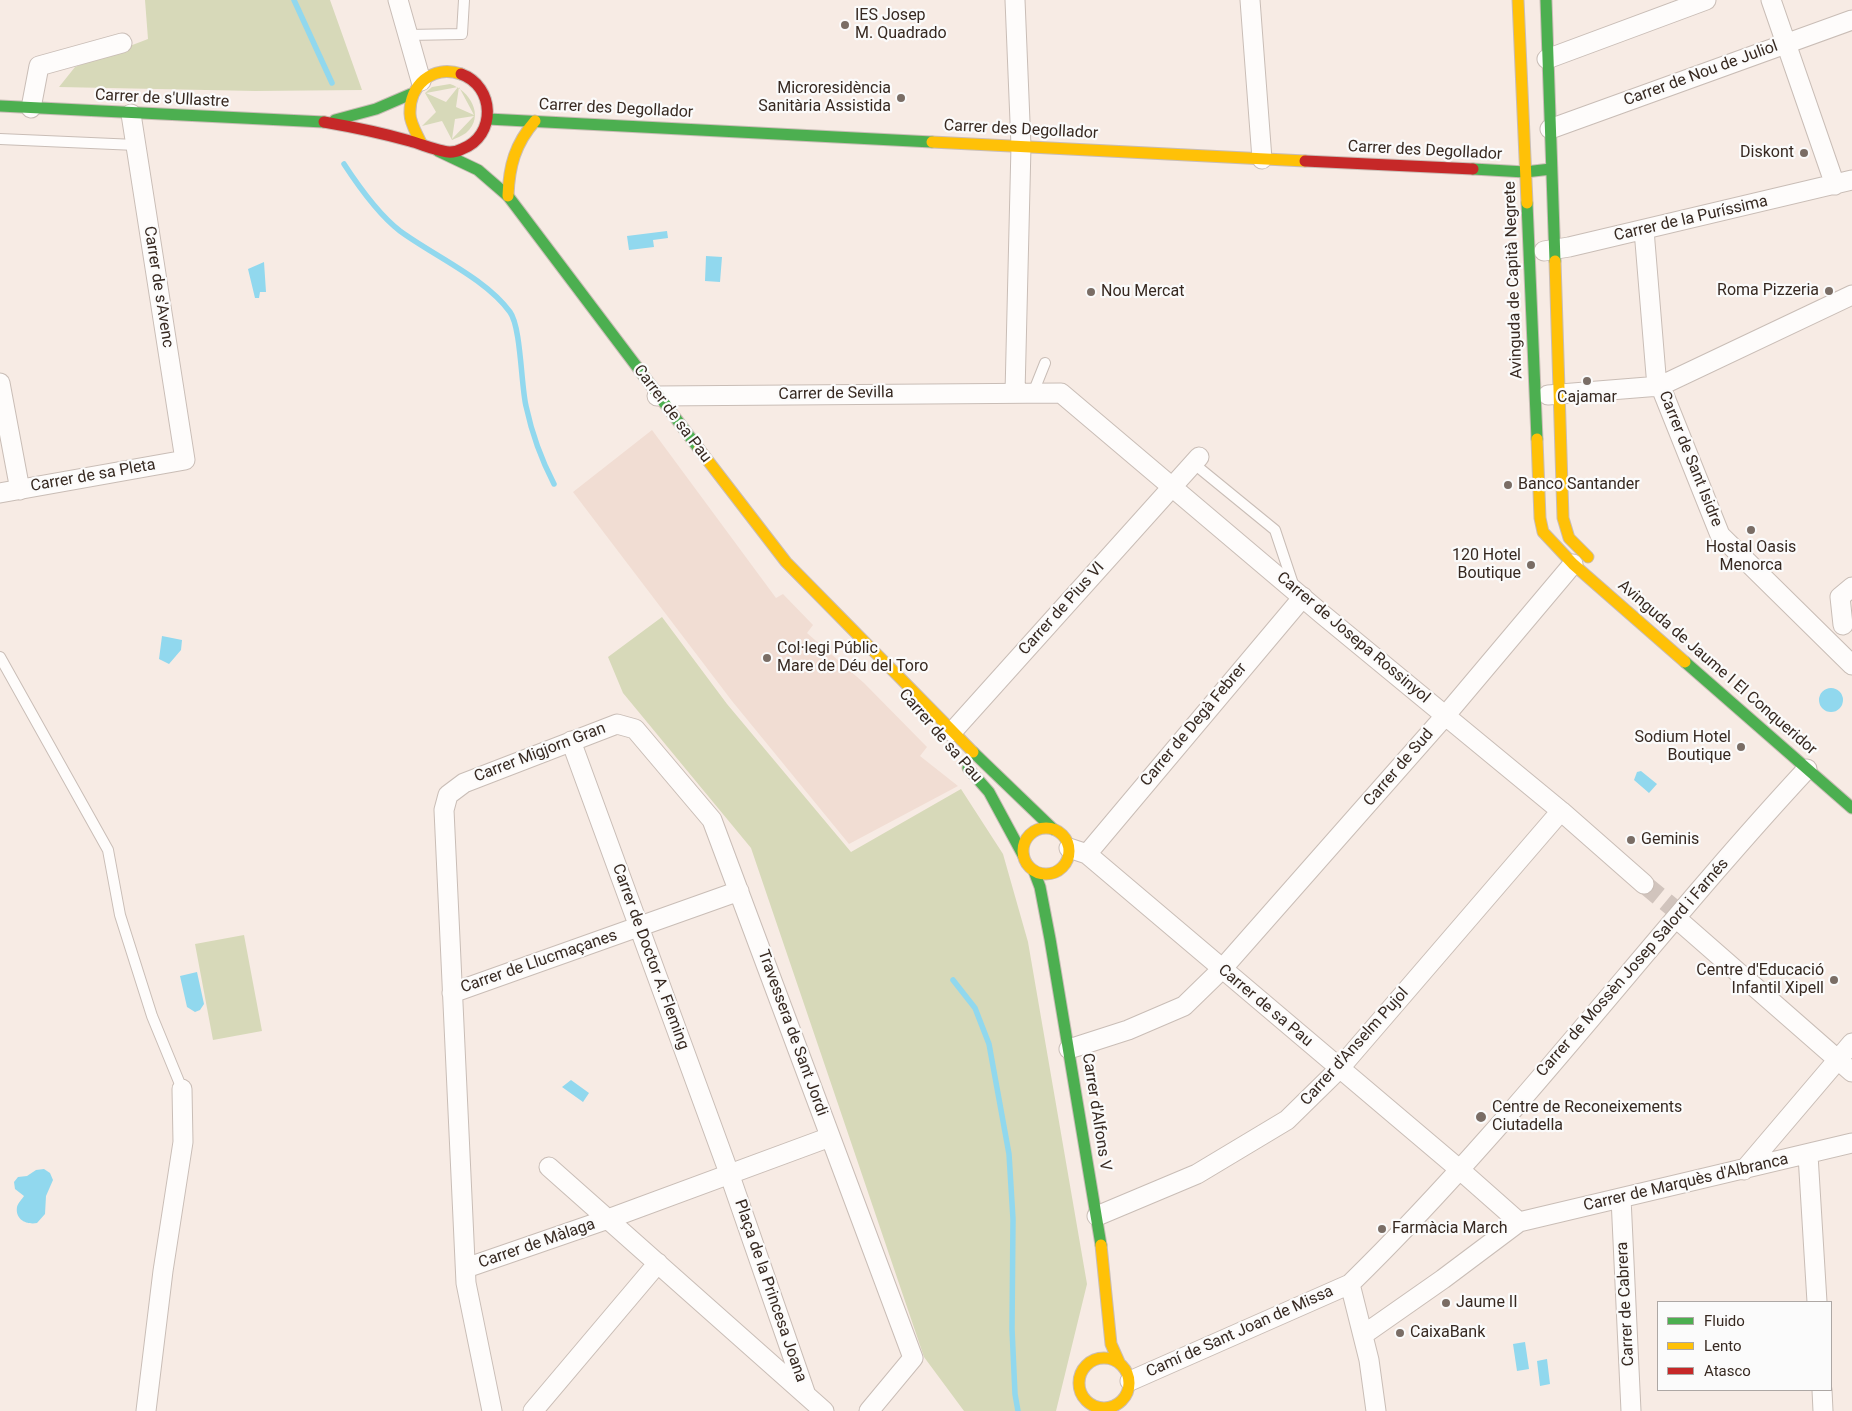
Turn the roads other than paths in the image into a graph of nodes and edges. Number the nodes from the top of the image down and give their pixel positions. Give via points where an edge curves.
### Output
1 (398, 0) edge
2 (464, 0) edge
3 (1015, 0) edge
4 (1250, 0) edge
5 (1518, 0) edge
6 (1546, 0) edge
7 (1706, 0) edge
8 (1771, 0) edge
9 (1852, 20) edge
10 (408, 35) junction
11 (122, 42) dead end
12 (1786, 44) junction
13 (1534, 60) junction
14 (416, 87) junction
15 (0, 106) edge
16 (30, 108) junction
17 (132, 114) junction
18 (488, 121) junction
19 (535, 121) junction
20 (322, 122) junction
21 (1550, 129) junction
22 (0, 139) edge
23 (490, 142) dead end
24 (420, 143) junction
25 (136, 144) junction
26 (1021, 146) junction
27 (438, 151) junction
28 (1262, 159) junction
29 (1551, 169) junction
30 (498, 172) dead end
31 (1525, 172) junction
32 (1843, 182) edge
33 (508, 196) junction
34 (1644, 230) junction
35 (1554, 250) junction
36 (1528, 251) junction
37 (1852, 295) edge
38 (1046, 363) dead end
39 (0, 383) edge
40 (1660, 386) junction
41 (1024, 393) junction
42 (1061, 393) joint
43 (1558, 394) junction
44 (657, 396) junction
45 (1535, 398) junction
46 (185, 460) joint
47 (1196, 460) joint
48 (1172, 486) junction
49 (20, 490) junction
50 (0, 493) edge
51 (1570, 538) joint
52 (1572, 556) junction
53 (1598, 565) dead end
54 (1852, 587) edge
55 (1299, 594) junction
56 (845, 625) junction
57 (1843, 626) dead end
58 (0, 657) edge
59 (1852, 665) edge
60 (1445, 716) junction
61 (635, 730) joint
62 (943, 735) junction
63 (571, 741) junction
64 (960, 757) dead end
65 (1812, 763) junction
66 (1852, 808) edge
67 (1561, 810) junction
68 (1053, 829) junction
69 (1069, 848) junction
70 (1087, 854) junction
71 (1023, 855) junction
72 (1063, 867) junction
73 (1034, 871) junction
74 (1644, 884) tunnel mouth
75 (739, 892) junction
76 (1676, 913) junction
77 (639, 927) junction
78 (1050, 939) junction
79 (1222, 970) junction
80 (452, 993) junction
81 (1852, 1043) edge
82 (1069, 1049) junction
83 (1838, 1060) junction
84 (1339, 1069) junction
85 (1852, 1072) edge
86 (182, 1089) joint
87 (830, 1137) junction
88 (1852, 1144) edge
89 (1808, 1155) junction
90 (549, 1167) dead end
91 (1459, 1169) junction
92 (1744, 1170) junction
93 (729, 1173) junction
94 (1621, 1198) junction
95 (1096, 1216) junction
96 (608, 1219) junction
97 (1519, 1222) junction
98 (658, 1263) junction
99 (466, 1268) junction
100 (1350, 1284) junction
101 (1107, 1291) junction
102 (1817, 1301) edge
103 (1363, 1334) junction
104 (1119, 1362) junction
105 (1088, 1364) junction
106 (1130, 1380) junction
107 (1080, 1389) junction
108 (1822, 1391) edge
109 (806, 1395) junction
110 (1075, 1404) dead end
111 (1117, 1407) edge
112 (146, 1411) edge
113 (492, 1411) edge
114 (533, 1411) edge
115 (824, 1411) edge
116 (869, 1411) edge
117 (1376, 1411) edge
118 (1631, 1411) edge
119 (1823, 1411) edge

1 - 10 street
2 - 10 lane via 462,34
3 - 26 street
4 - 28 street
5 - 13 street, Avinguda de Capità Negrete
6 - 13 street, Avinguda de Capità Negrete
7 - 13 street
8 - 12 street
9 - 12 street, Carrer de Nou de Juliol
10 - 14 street
11 - 16 street via 39,66
12 - 21 street, Carrer de Nou de Juliol
12 - 32 street
13 - 21 street, Avinguda de Capità Negrete
13 - 31 street, Avinguda de Capità Negrete
14 - 18 street via 434,73 448,70 462,73 484,91
14 - 20 street, Carrer de s'Ullastre via 362,114
14 - 24 street via 408,111 410,124
15 - 16 street, Carrer de s'Ullastre
16 - 17 street, Carrer de s'Ullastre
17 - 20 street, Carrer de s'Ullastre
17 - 25 street, Carrer de s'Avenc
18 - 19 street, Carrer des Degollador
18 - 23 street
18 - 27 street via 474,143 457,151
19 - 26 street, Carrer des Degollador
19 - 33 street via 519,139 513,152
20 - 24 street, Carrer de s'Ullastre
21 - 29 street, Avinguda de Capità Negrete
22 - 25 lane
24 - 27 street
25 - 46 street, Carrer de s'Avenc
26 - 28 street, Carrer des Degollador
26 - 41 street
27 - 33 street, Carrer de sa Pau via 478,170
28 - 31 street, Carrer des Degollador
29 - 31 street, Carrer des Degollador
29 - 35 street, Avinguda de Capità Negrete
30 - 33 street, Carrer de sa Pau
31 - 36 street, Avinguda de Capità Negrete
32 - 34 street, Carrer de la Puríssima
33 - 44 street, Carrer de sa Pau
34 - 35 street, Carrer de la Puríssima
34 - 40 street, Carrer de Sant Isidre via 1656,375
35 - 36 street, Carrer de la Puríssima
35 - 43 street, Avinguda de Capità Negrete
36 - 45 street, Avinguda de Capità Negrete
37 - 40 street
38 - 41 lane
39 - 49 street
40 - 43 street
40 - 59 street, Carrer de Sant Isidre via 1720,534
41 - 42 street, Carrer de Sevilla
41 - 44 street, Carrer de Sevilla
42 - 48 street, Carrer de Josepa Rossinyol
43 - 45 street
43 - 51 street, Avinguda de Capità Negrete via 1563,518
44 - 56 street, Carrer de sa Pau via 786,562
45 - 52 street, Avinguda de Capità Negrete via 1543,532
46 - 49 street, Carrer de sa Pleta
47 - 48 street, Carrer de Pius VI
47 - 55 lane via 1275,530
48 - 55 street, Carrer de Josepa Rossinyol
48 - 62 street, Carrer de Pius VI
49 - 50 street, Carrer de sa Pleta
51 - 52 street, Avinguda de Jaume I El Conqueridor
52 - 53 street, Avinguda de Jaume I El Conqueridor
52 - 60 street, Carrer de Sud
52 - 65 street, Avinguda de Jaume I El Conqueridor
54 - 57 street via 1840,597
55 - 60 street, Carrer de Josepa Rossinyol via 1395,666
55 - 70 street, Carrer de Degà Febrer
56 - 62 street, Carrer de sa Pau
56 - 62 street, Carrer de sa Pau
58 - 86 lane via 108,850 123,924 152,1016
60 - 67 street, Carrer de Josepa Rossinyol
60 - 79 street, Carrer de Sud
61 - 63 street, Carrer Migjorn Gran via 617,724
61 - 75 street, Travessera de Sant Jordi via 712,820
62 - 68 street, Carrer de sa Pau
63 - 77 street, Carrer de Doctor A. Fleming
63 - 80 street, Carrer Migjorn Gran via 464,782 448,795 444,810
64 - 71 street, Carrer de sa Pau via 989,792
65 - 66 street, Avinguda de Jaume I El Conqueridor
65 - 76 street, Carrer de Mossèn Josep Salord i Farnés
67 - 74 street, Carrer de Josepa Rossinyol
67 - 84 street, Carrer d'Anselm Pujol
68 - 69 street via 1063,836
68 - 71 street via 1041,829 1031,834 1024,844
69 - 70 street, Carrer de sa Pau
69 - 72 street
70 - 79 street, Carrer de sa Pau
71 - 73 street
72 - 73 street via 1046,874
72 - 78 street, Carrer d'Alfons V via 1055,889
73 - 78 street, Carrer d'Alfons V
75 - 77 street, Carrer de Llucmaçanes
75 - 87 street, Travessera de Sant Jordi
76 - 83 street
76 - 91 street, Carrer de Mossèn Josep Salord i Farnés
77 - 80 street, Carrer de Llucmaçanes
77 - 93 street, Carrer de Doctor A. Fleming
78 - 82 street, Carrer d'Alfons V
79 - 82 street, Carrer de Sud via 1184,1006 1128,1030
79 - 84 street, Carrer de sa Pau
80 - 99 street
81 - 83 street
82 - 95 street, Carrer d'Alfons V
83 - 85 street
83 - 92 street
84 - 91 street, Carrer de sa Pau
84 - 95 street, Carrer d'Anselm Pujol via 1287,1120 1248,1145 1196,1174
86 - 112 street via 183,1142
87 - 93 street
87 - 116 street, Travessera de Sant Jordi via 913,1358
88 - 89 street, Carrer de Marquès d'Albranca
89 - 92 street, Carrer de Marquès d'Albranca
89 - 102 street
90 - 96 street, Plaça de la Princesa Joana
91 - 97 street, Carrer de sa Pau
91 - 100 street, Carrer de Mossèn Josep Salord i Farnés
92 - 94 street, Carrer de Marquès d'Albranca
93 - 96 street
93 - 109 street, Plaça de la Princesa Joana
94 - 97 street, Carrer de Marquès d'Albranca
94 - 118 street, Carrer de Cabrera
95 - 101 street, Carrer d'Alfons V
96 - 98 street, Plaça de la Princesa Joana
96 - 99 street, Carrer de Màlaga
97 - 103 street
98 - 109 street, Plaça de la Princesa Joana
98 - 114 street
99 - 113 street via 466,1283
100 - 103 street
100 - 106 street, Camí de Sant Joan de Missa
101 - 104 street, Carrer d'Alfons V via 1111,1344
101 - 105 street, Carrer d'Alfons V
103 - 117 street
104 - 105 street via 1100,1358
104 - 106 street
105 - 107 street via 1080,1376
106 - 111 street via 1128,1394
107 - 110 street
107 - 111 street via 1087,1402 1099,1408
108 - 119 street
109 - 115 street

